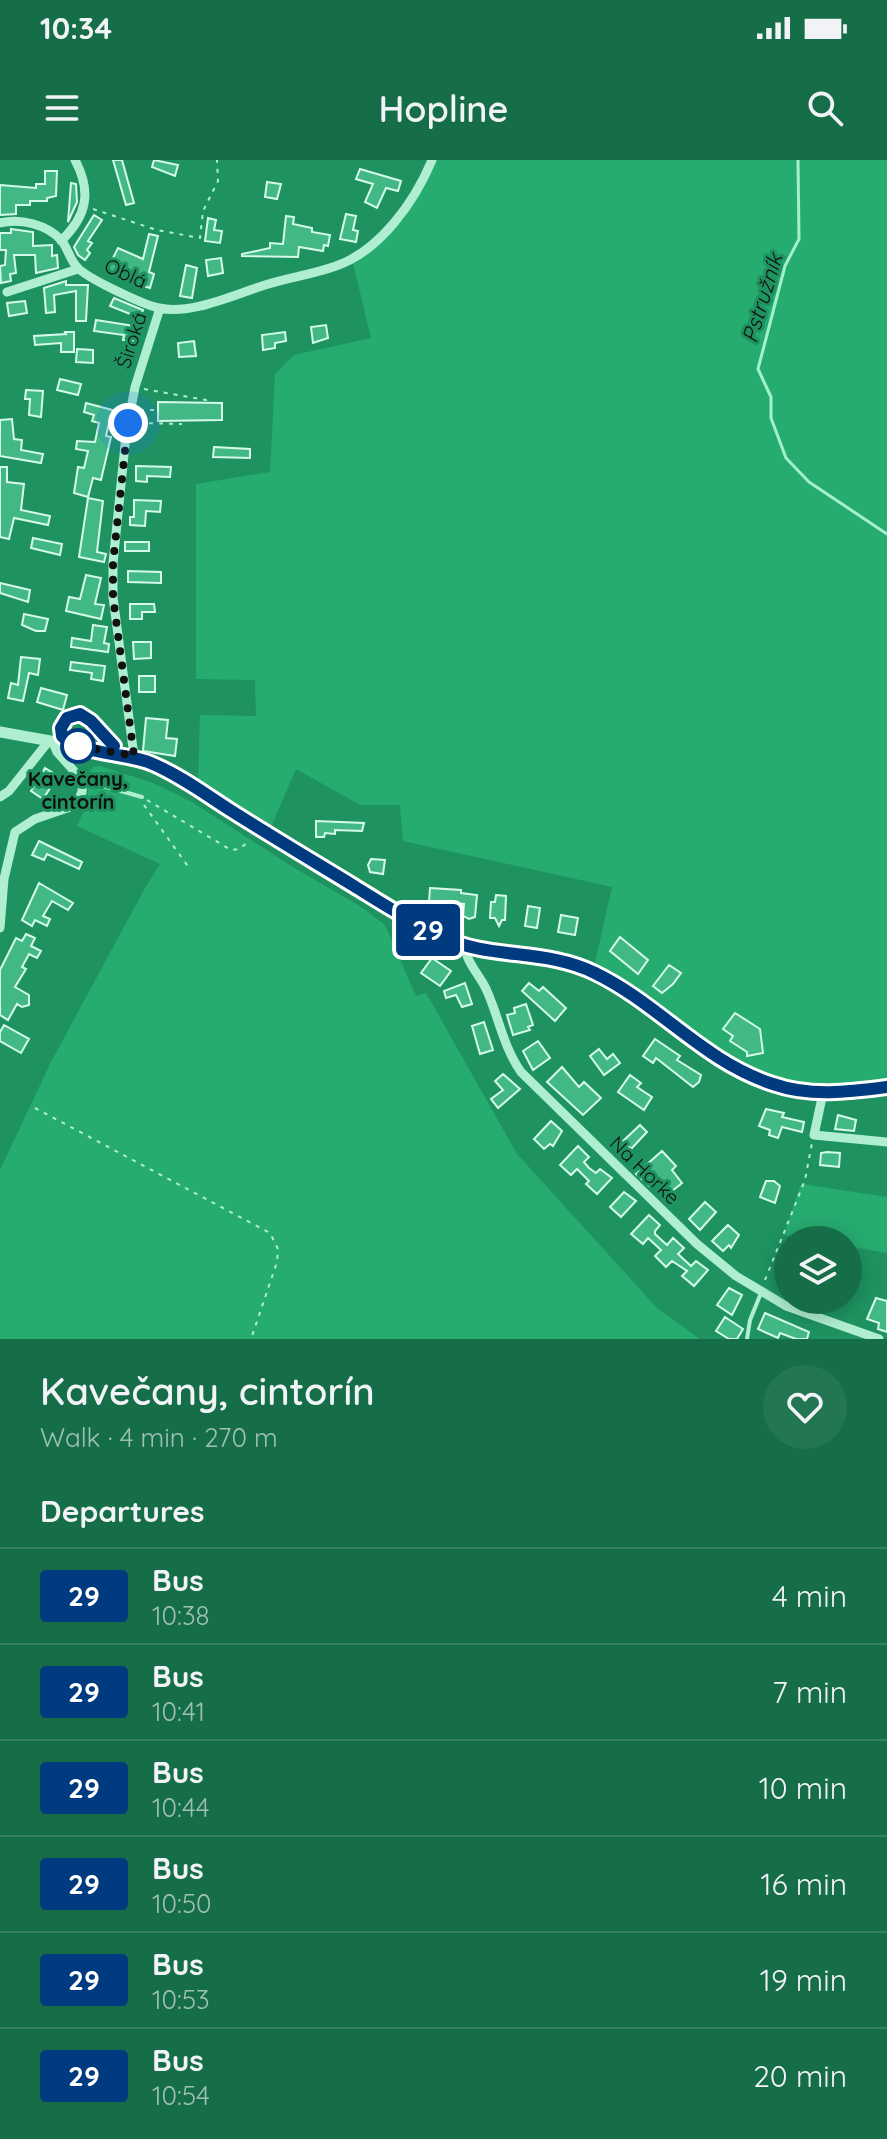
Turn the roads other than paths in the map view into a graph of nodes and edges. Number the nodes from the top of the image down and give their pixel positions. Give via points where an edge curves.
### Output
1 (75, 160) edge
2 (432, 160) edge
3 (0, 223) edge
4 (61, 241) junction
5 (78, 269) junction
6 (7, 292) dead end
7 (160, 308) junction
8 (0, 732) edge
9 (51, 742) junction
10 (73, 745) junction
11 (134, 756) junction
12 (83, 781) junction
13 (0, 797) edge
14 (142, 797) road end
15 (0, 928) edge
16 (465, 946) junction
17 (887, 1087) edge
18 (823, 1093) junction
19 (887, 1142) edge
20 (761, 1293) junction
21 (747, 1339) edge
22 (879, 1339) edge

1 - 4 street via 84,207 76,226
2 - 7 street, Široká via 412,201 352,259 215,303
3 - 4 street, Oblá via 28,221
4 - 5 street, Oblá
5 - 6 street, Oblá
5 - 7 street, Oblá
7 - 11 street, Široká via 128,423 113,563
8 - 9 street
9 - 10 street
9 - 12 street
9 - 13 street
10 - 11 street
10 - 11 lane via 61,728 67,718 80,714 106,740
11 - 16 street via 178,776 423,927
12 - 14 lane
12 - 15 street via 76,805 15,832
16 - 18 street via 580,966 618,985 732,1067 777,1086
16 - 20 street, Na Horke via 506,1047 532,1085 697,1244
17 - 18 street
18 - 19 street via 814,1135
20 - 21 lane
20 - 22 street, Na Horke

